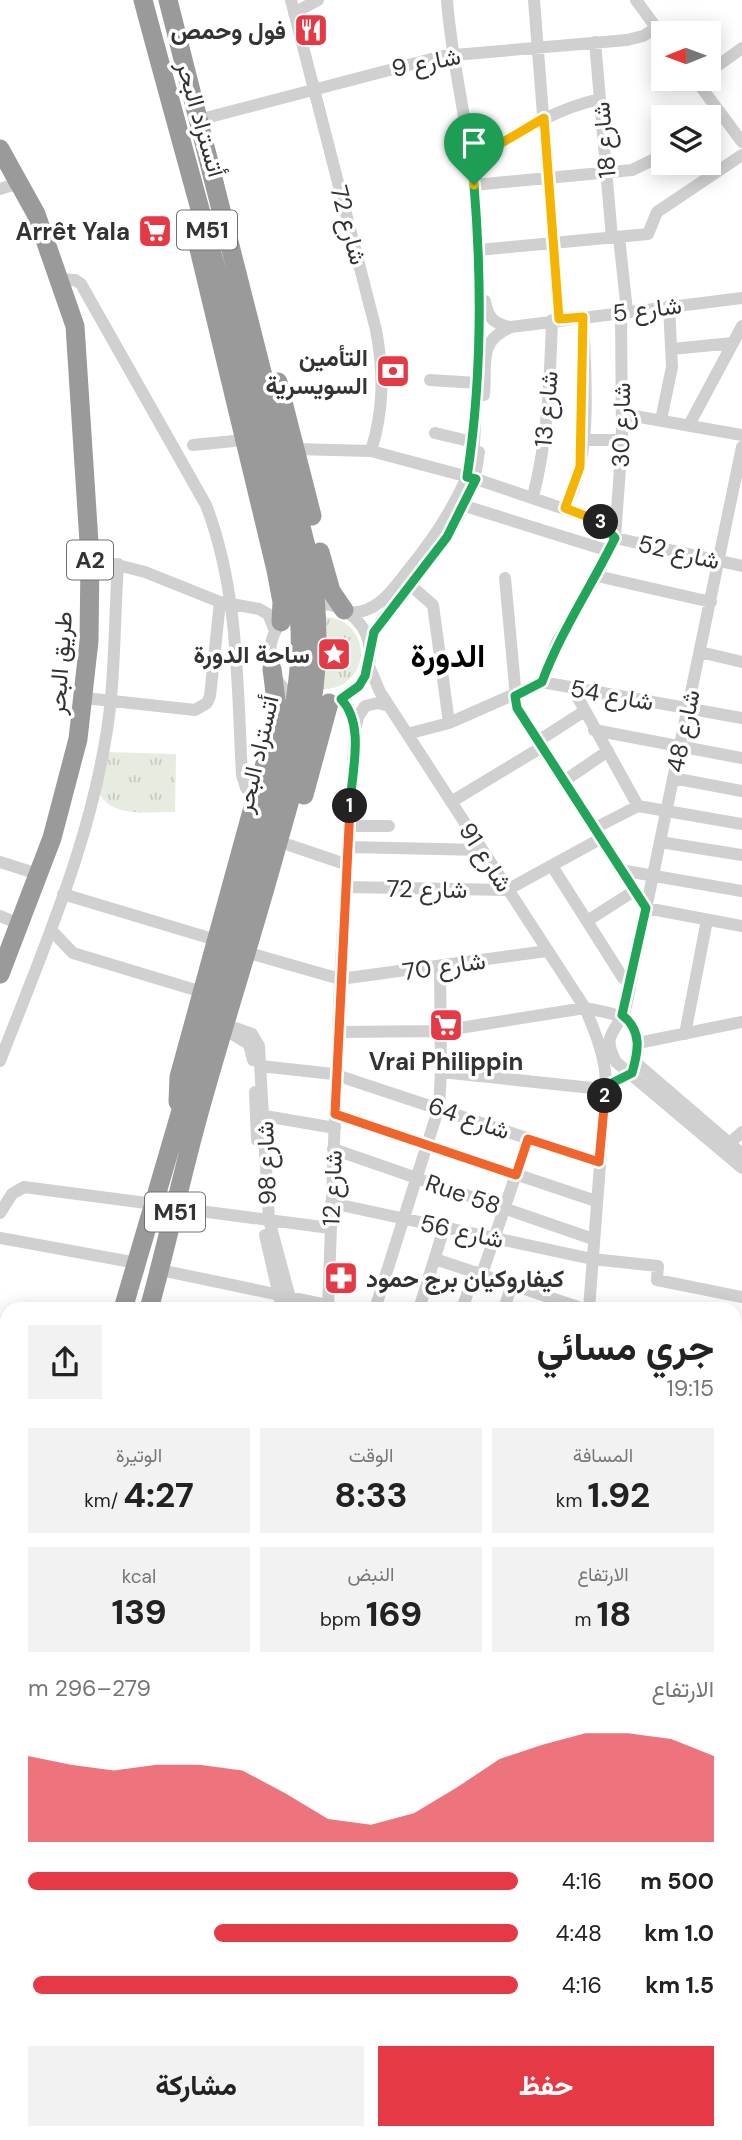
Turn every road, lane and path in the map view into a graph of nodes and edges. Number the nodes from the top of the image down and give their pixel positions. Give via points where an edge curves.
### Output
1 (143, 0) edge
2 (168, 0) edge
3 (318, 0) edge
4 (447, 0) edge
5 (534, 0) edge
6 (636, 0) edge
7 (292, 7) edge
8 (651, 22) edge
9 (651, 35) edge
10 (595, 42) junction
11 (538, 47) junction
12 (742, 48) edge
13 (451, 55) junction
14 (721, 63) edge
15 (313, 89) junction
16 (600, 99) junction
17 (721, 114) edge
18 (544, 118) junction
19 (198, 120) junction
20 (180, 139) junction
21 (204, 141) junction
22 (742, 142) edge
23 (0, 149) edge
24 (742, 155) edge
25 (471, 161) junction
26 (651, 162) edge
27 (607, 172) junction
28 (550, 178) junction
29 (19, 183) junction
30 (474, 185) junction
31 (0, 189) edge
32 (616, 238) junction
33 (552, 245) junction
34 (479, 250) junction
35 (480, 278) junction
36 (60, 279) junction
37 (742, 298) edge
38 (669, 306) junction
39 (624, 312) junction
40 (583, 317) junction
41 (555, 319) junction
42 (240, 320) junction
43 (742, 326) edge
44 (511, 327) junction
45 (733, 343) junction
46 (672, 349) junction
47 (430, 380) dead end
48 (477, 383) junction
49 (623, 414) junction
50 (661, 420) junction
51 (689, 425) junction
52 (435, 432) dead end
53 (742, 435) edge
54 (244, 440) junction
55 (583, 440) junction
56 (622, 440) junction
57 (472, 442) junction
58 (193, 445) dead end
59 (742, 447) edge
60 (296, 449) junction
61 (371, 451) junction
62 (472, 478) junction
63 (533, 497) junction
64 (465, 506) junction
65 (565, 508) junction
66 (615, 538) junction
67 (609, 551) junction
68 (90, 558) junction
69 (719, 561) junction
70 (323, 563) junction
71 (118, 564) junction
72 (742, 566) edge
73 (276, 570) junction
74 (597, 576) junction
75 (505, 578) dead end
76 (410, 585) junction
77 (711, 601) junction
78 (226, 603) junction
79 (346, 611) junction
80 (278, 627) junction
81 (369, 646) junction
82 (700, 652) junction
83 (742, 662) edge
84 (369, 666) junction
85 (272, 669) junction
86 (542, 682) junction
87 (572, 687) junction
88 (515, 696) junction
89 (85, 698) junction
90 (111, 699) junction
91 (335, 701) junction
92 (389, 706) junction
93 (687, 708) junction
94 (583, 712) junction
95 (742, 718) edge
96 (449, 723) junction
97 (594, 730) junction
98 (355, 732) junction
99 (407, 734) junction
100 (540, 744) junction
101 (679, 747) junction
102 (608, 751) junction
103 (742, 758) edge
104 (673, 778) junction
105 (564, 781) junction
106 (742, 791) edge
107 (256, 798) junction
108 (451, 802) junction
109 (638, 806) junction
110 (666, 811) junction
111 (742, 824) edge
112 (349, 826) junction
113 (389, 826) dead end
114 (597, 833) junction
115 (660, 842) junction
116 (289, 845) junction
117 (348, 847) junction
118 (482, 850) junction
119 (742, 855) edge
120 (0, 862) edge
121 (348, 864) junction
122 (552, 866) junction
123 (620, 870) junction
124 (38, 874) junction
125 (654, 876) junction
126 (347, 887) junction
127 (507, 890) junction
128 (634, 891) junction
129 (742, 891) edge
130 (63, 894) junction
131 (646, 908) junction
132 (0, 916) edge
133 (707, 920) junction
134 (587, 921) junction
135 (19, 924) junction
136 (742, 926) edge
137 (51, 930) junction
138 (216, 940) junction
139 (547, 951) junction
140 (256, 955) junction
141 (440, 967) junction
142 (0, 974) edge
143 (340, 979) junction
144 (631, 981) junction
145 (217, 997) junction
146 (585, 1008) junction
147 (622, 1015) junction
148 (742, 1022) edge
149 (234, 1031) junction
150 (339, 1031) junction
151 (441, 1031) junction
152 (685, 1034) junction
153 (638, 1043) junction
154 (0, 1061) edge
155 (261, 1066) junction
156 (633, 1068) junction
157 (441, 1072) junction
158 (338, 1076) junction
159 (258, 1083) junction
160 (606, 1086) junction
161 (439, 1107) junction
162 (198, 1114) junction
163 (265, 1116) junction
164 (335, 1121) junction
165 (742, 1132) edge
166 (528, 1139) junction
167 (427, 1143) junction
168 (725, 1147) junction
169 (333, 1149) junction
170 (742, 1154) edge
171 (599, 1162) junction
172 (742, 1168) edge
173 (516, 1175) junction
174 (415, 1177) junction
175 (596, 1201) junction
176 (331, 1203) junction
177 (154, 1204) junction
178 (177, 1208) junction
179 (505, 1208) junction
180 (0, 1213) edge
181 (402, 1218) junction
182 (266, 1219) junction
183 (330, 1228) junction
184 (444, 1228) junction
185 (0, 1238) edge
186 (494, 1238) junction
187 (593, 1239) junction
188 (435, 1259) junction
189 (592, 1259) junction
190 (137, 1263) junction
191 (160, 1270) junction
192 (478, 1273) junction
193 (512, 1284) junction
194 (742, 1297) edge
195 (125, 1302) edge
196 (151, 1302) edge
197 (282, 1302) edge
198 (286, 1302) edge
199 (328, 1302) edge
200 (377, 1302) edge
201 (421, 1302) edge
202 (465, 1302) edge
203 (506, 1302) edge
204 (564, 1302) edge
205 (589, 1302) edge

1 - 20 highway, أتستراد البحر / M51
2 - 19 highway, أتستراد البحر / M51
3 - 7 street
4 - 13 street
5 - 11 street, شارع 13
6 - 8 street
7 - 15 street, شارع 72
9 - 10 street, شارع 9
10 - 11 street, شارع 9
10 - 16 street, شارع 18
11 - 13 street, شارع 9
11 - 18 street, شارع 13
12 - 14 street
13 - 15 street, شارع 9
13 - 25 street
15 - 19 street, شارع 9
15 - 61 street, شارع 72 via 381,359 382,406
16 - 18 street via 574,104
16 - 27 street, شارع 18
17 - 22 street
18 - 25 street
18 - 28 street, شارع 13
19 - 21 highway, أتستراد البحر / M51
20 - 42 highway, أتستراد البحر / M51
20 - 54 highway via 195,235
21 - 42 highway, أتستراد البحر / M51
21 - 60 highway via 220,170 234,215
23 - 29 highway, طريق البحر / A2
24 - 32 street via 657,212 648,234
25 - 30 street
26 - 27 street
27 - 28 street
27 - 32 street, شارع 18
28 - 30 street
28 - 33 street, شارع 13
29 - 31 street
29 - 36 highway, طريق البحر / A2
30 - 34 street
32 - 33 street
32 - 39 street, شارع 18
33 - 34 street
33 - 41 street, شارع 13
34 - 35 street
35 - 44 street via 488,314 496,323
35 - 48 street
36 - 68 highway, طريق البحر / A2 via 75,326
36 - 78 street via 81,284 206,505 223,558
37 - 38 street, شارع 5
38 - 39 street, شارع 5
38 - 46 street
39 - 40 street, شارع 5
39 - 49 street, شارع 30
40 - 41 street, شارع 5
40 - 55 street
41 - 44 street, شارع 5
41 - 63 street, شارع 13 via 542,460
42 - 145 highway, أتستراد البحر / M51 via 311,566 318,666 306,741
43 - 45 street
44 - 62 street via 488,344
45 - 46 street
45 - 51 street
46 - 50 street via 670,385
47 - 48 street
48 - 57 street
49 - 50 street
49 - 56 street, شارع 30
50 - 51 street
51 - 53 street
52 - 57 street
54 - 58 street
54 - 73 highway
55 - 56 street
55 - 65 street via 580,467
56 - 66 street, شارع 30
57 - 62 street
59 - 69 street, شارع 48
60 - 61 street
60 - 70 highway
61 - 62 street
62 - 63 street
62 - 64 street
62 - 79 street via 407,572 371,609
63 - 65 street
64 - 67 street
64 - 76 street
65 - 66 street via 606,524
66 - 67 street
66 - 69 street, شارع 52
67 - 74 street
68 - 71 street
68 - 89 highway, طريق البحر / A2
69 - 72 street, شارع 52
69 - 77 street, شارع 48
70 - 73 highway via 305,581 286,579
70 - 79 highway via 331,591
71 - 78 street
71 - 90 street
73 - 80 highway via 281,596
74 - 77 street
74 - 86 street via 557,642
75 - 88 street
76 - 81 street via 377,626
76 - 96 street via 433,605
77 - 82 street, شارع 48
78 - 80 street via 259,609
78 - 90 street via 210,696 201,708
78 - 107 street via 242,775
79 - 80 street via 310,604 289,614
79 - 81 street via 362,627
80 - 85 street via 270,656
81 - 84 street
82 - 83 street
82 - 93 street, شارع 48
84 - 91 street via 359,686
84 - 92 street, شارع 91
85 - 91 street via 284,690 294,697 317,704
85 - 107 highway via 278,716
86 - 87 street, شارع 54
86 - 88 street, شارع 54
87 - 93 street, شارع 54
87 - 94 street
88 - 96 street, شارع 54
88 - 100 street via 517,708
89 - 90 street
89 - 124 highway, طريق البحر / A2 via 67,784
90 - 130 street via 87,817
91 - 98 street via 351,713
91 - 116 highway
92 - 98 street via 365,706
92 - 99 street, شارع 91
93 - 95 street, شارع 54
93 - 101 street, شارع 48
94 - 97 street
94 - 100 street
96 - 99 street, شارع 54
97 - 101 street
97 - 102 street
98 - 112 street, شارع 12
99 - 108 street, شارع 91
100 - 105 street
100 - 108 street
101 - 103 street
101 - 104 street, شارع 48
102 - 105 street
102 - 109 street
104 - 106 street
104 - 110 street, شارع 48
105 - 114 street
107 - 138 highway
108 - 118 street, شارع 91
109 - 110 street
109 - 114 street
110 - 111 street
110 - 115 street, شارع 48
112 - 113 street
112 - 117 street, شارع 12
114 - 122 street
114 - 123 street
115 - 119 street
115 - 125 street, شارع 48
116 - 121 street
116 - 140 highway
117 - 118 street
117 - 121 street, شارع 12
118 - 127 street, شارع 91
120 - 124 street
121 - 126 street, شارع 12
122 - 127 street
122 - 134 street
123 - 125 street
123 - 128 street
124 - 135 highway, طريق البحر / A2
125 - 129 street
125 - 131 street, شارع 48
126 - 127 street, شارع 72
126 - 143 street, شارع 12
127 - 139 street, شارع 91
128 - 131 street
128 - 134 street
130 - 137 street
130 - 138 street
131 - 133 street
131 - 144 street, شارع 48
132 - 135 street
133 - 136 street
133 - 152 street
134 - 144 street via 623,978
135 - 142 highway, طريق البحر / A2
137 - 145 street via 73,953
137 - 154 street
138 - 145 highway
139 - 141 street, شارع 70
139 - 146 street, شارع 91
140 - 143 street
140 - 149 highway
141 - 143 street, شارع 70
141 - 151 street
143 - 150 street, شارع 12
144 - 147 street, شارع 48
145 - 162 highway, أتستراد البحر / M51
145 - 177 highway, أتستراد البحر / M51
146 - 147 street
146 - 151 street
146 - 160 street, شارع 91 via 606,1069
147 - 153 street via 633,1027
147 - 156 street, شارع 48 via 610,1031 609,1043 616,1062
148 - 152 street
149 - 155 street, شارع 98 via 248,1032 256,1040
149 - 159 street, شارع 98 via 252,1051
149 - 162 highway via 218,1086
150 - 151 street
150 - 158 street, شارع 12
151 - 157 street
152 - 153 street
153 - 156 street
155 - 158 street, شارع 64
155 - 159 street, شارع 98
156 - 160 street
156 - 168 street, شارع 48
157 - 160 street
157 - 161 street
158 - 161 street, شارع 64
158 - 164 street, شارع 12
159 - 163 street, شارع 98
159 - 182 street, شارع 98
160 - 171 street, شارع 91
161 - 166 street, شارع 64
161 - 167 street
162 - 178 highway, أتستراد البحر / M51
163 - 164 street
163 - 182 street, شارع 98
164 - 167 street
164 - 169 street, شارع 12
165 - 168 street
166 - 171 street, شارع 64
166 - 173 street
167 - 173 street
167 - 174 street
168 - 170 street
168 - 172 street
169 - 174 street, Rue 58
169 - 176 street, شارع 12
171 - 175 street, شارع 91
173 - 175 street
173 - 179 street
174 - 179 street, Rue 58
174 - 181 street
175 - 187 street, شارع 91
176 - 181 street, شارع 56
176 - 183 street, شارع 12
177 - 180 street via 24,1187 12,1194
177 - 190 highway, أتستراد البحر / M51
178 - 182 street
178 - 191 highway, أتستراد البحر / M51
179 - 186 street
179 - 187 street, Rue 58
181 - 184 street, شارع 56
181 - 200 street
182 - 183 street
182 - 198 street, شارع 98
183 - 199 street, شارع 12
184 - 186 street, شارع 56
184 - 188 street
185 - 190 street
186 - 189 street, شارع 56
186 - 192 street
187 - 189 street, شارع 91
188 - 192 street
188 - 201 street
189 - 194 street, شارع 56 via 658,1266 657,1280
189 - 205 street, شارع 91
190 - 195 highway, أتستراد البحر / M51
191 - 196 highway, أتستراد البحر / M51
191 - 197 street
192 - 193 street
192 - 202 street
193 - 203 street
193 - 204 street

